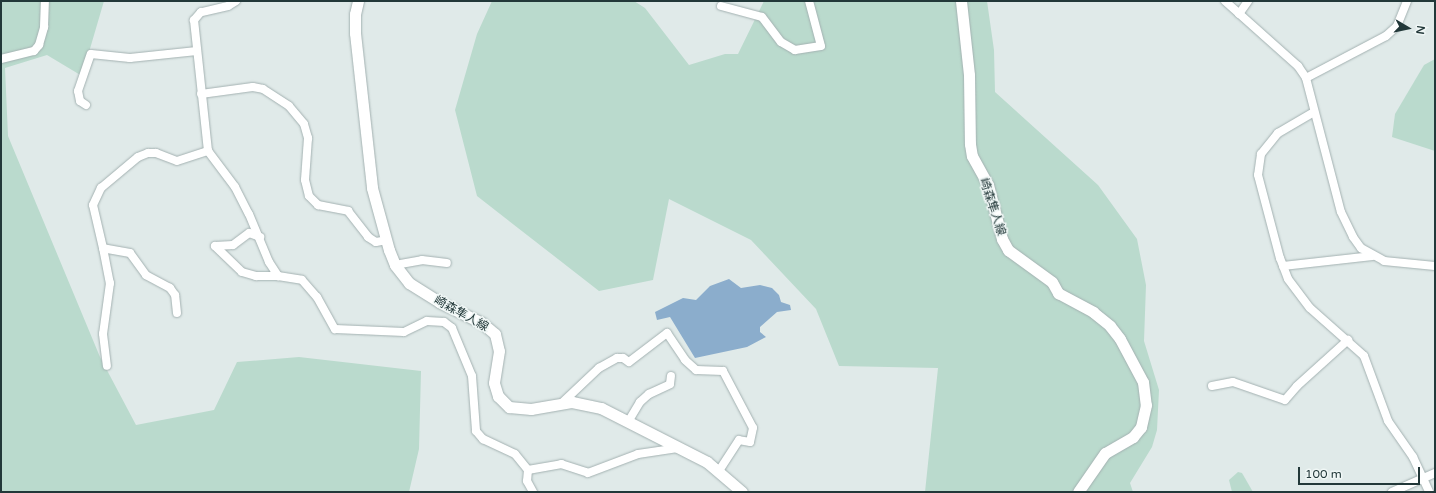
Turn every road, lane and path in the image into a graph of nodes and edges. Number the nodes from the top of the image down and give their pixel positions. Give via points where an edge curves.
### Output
1 (45, 1) edge
2 (236, 1) edge
3 (358, 1) edge
4 (809, 1) edge
5 (961, 1) edge
6 (1225, 1) edge
7 (1248, 1) edge
8 (1407, 1) edge
9 (721, 6) dead end
10 (1239, 14) junction
11 (197, 51) junction
12 (1, 59) edge
13 (1306, 78) junction
14 (201, 94) junction
15 (86, 105) dead end
16 (1314, 112) junction
17 (208, 151) junction
18 (260, 237) junction
19 (387, 240) junction
20 (103, 248) junction
21 (1372, 256) junction
22 (447, 263) dead end
23 (395, 266) junction
24 (1283, 266) junction
25 (1435, 266) edge
26 (278, 276) junction
27 (176, 313) dead end
28 (1348, 340) junction
29 (107, 366) dead end
30 (671, 376) dead end
31 (1212, 386) dead end
32 (564, 402) junction
33 (628, 422) junction
34 (678, 448) junction
35 (528, 470) junction
36 (719, 471) junction
37 (1435, 473) edge
38 (1425, 479) junction
39 (533, 492) edge
40 (742, 492) edge
41 (1078, 492) edge
42 (1392, 492) edge
43 (1429, 492) edge

1 - 12 street via 44,27 34,51
2 - 11 street via 197,15 194,20
3 - 19 main road, 崎森隼人線 via 355,33 372,188
4 - 9 street via 821,46 795,50 781,42 762,17
5 - 41 main road, 崎森隼人線 via 969,75 972,156 988,185 1002,240 1008,250 1052,282 1058,293 1093,312 1110,326 1120,339 1143,382 1146,405 1141,427 1133,437 1105,453
6 - 10 street
7 - 10 street
8 - 13 street via 1397,26 1386,36
10 - 13 street via 1298,66
11 - 14 street
11 - 15 street via 130,58 92,54 78,91 80,101
13 - 16 street
14 - 17 street
14 - 19 street via 253,87 263,89 290,106 304,124 308,138 305,180 309,196 318,205 348,211 368,237 376,242
16 - 21 street via 1341,212 1353,237
16 - 24 street via 1278,133 1261,154 1259,163 1258,175
17 - 18 street via 235,187
17 - 20 street via 177,161 148,153 138,157 101,188 93,205
18 - 26 street via 269,262
18 - 26 street via 249,233 233,245 215,246 242,272 256,276
19 - 23 main road, 崎森隼人線
20 - 27 street via 130,253 150,278 170,288 175,295
20 - 29 street via 110,283 103,334
21 - 24 street
21 - 25 street via 1398,264
22 - 23 street via 422,260
23 - 32 main road, 崎森隼人線 via 409,283 421,292 482,323 495,334 499,351 494,383 504,403 509,407 521,409
24 - 28 street via 1288,279 1310,308
26 - 35 street via 302,280 317,297 335,329 404,332 427,320 444,322 452,328 472,376 476,431 482,439 515,454
28 - 31 street via 1296,386 1286,400 1233,382
28 - 38 street via 1364,356 1388,422
30 - 33 street via 670,384 649,394 640,402
32 - 33 main road, 崎森隼人線 via 601,408
32 - 36 street via 599,368 617,358 630,362 667,333 685,360 696,370 723,371 753,428 750,442 738,440
33 - 34 main road, 崎森隼人線
34 - 35 street via 638,454 588,473 561,464
34 - 36 main road, 崎森隼人線
35 - 39 street via 527,481
36 - 40 main road, 崎森隼人線
37 - 38 street
38 - 42 street
38 - 43 street

